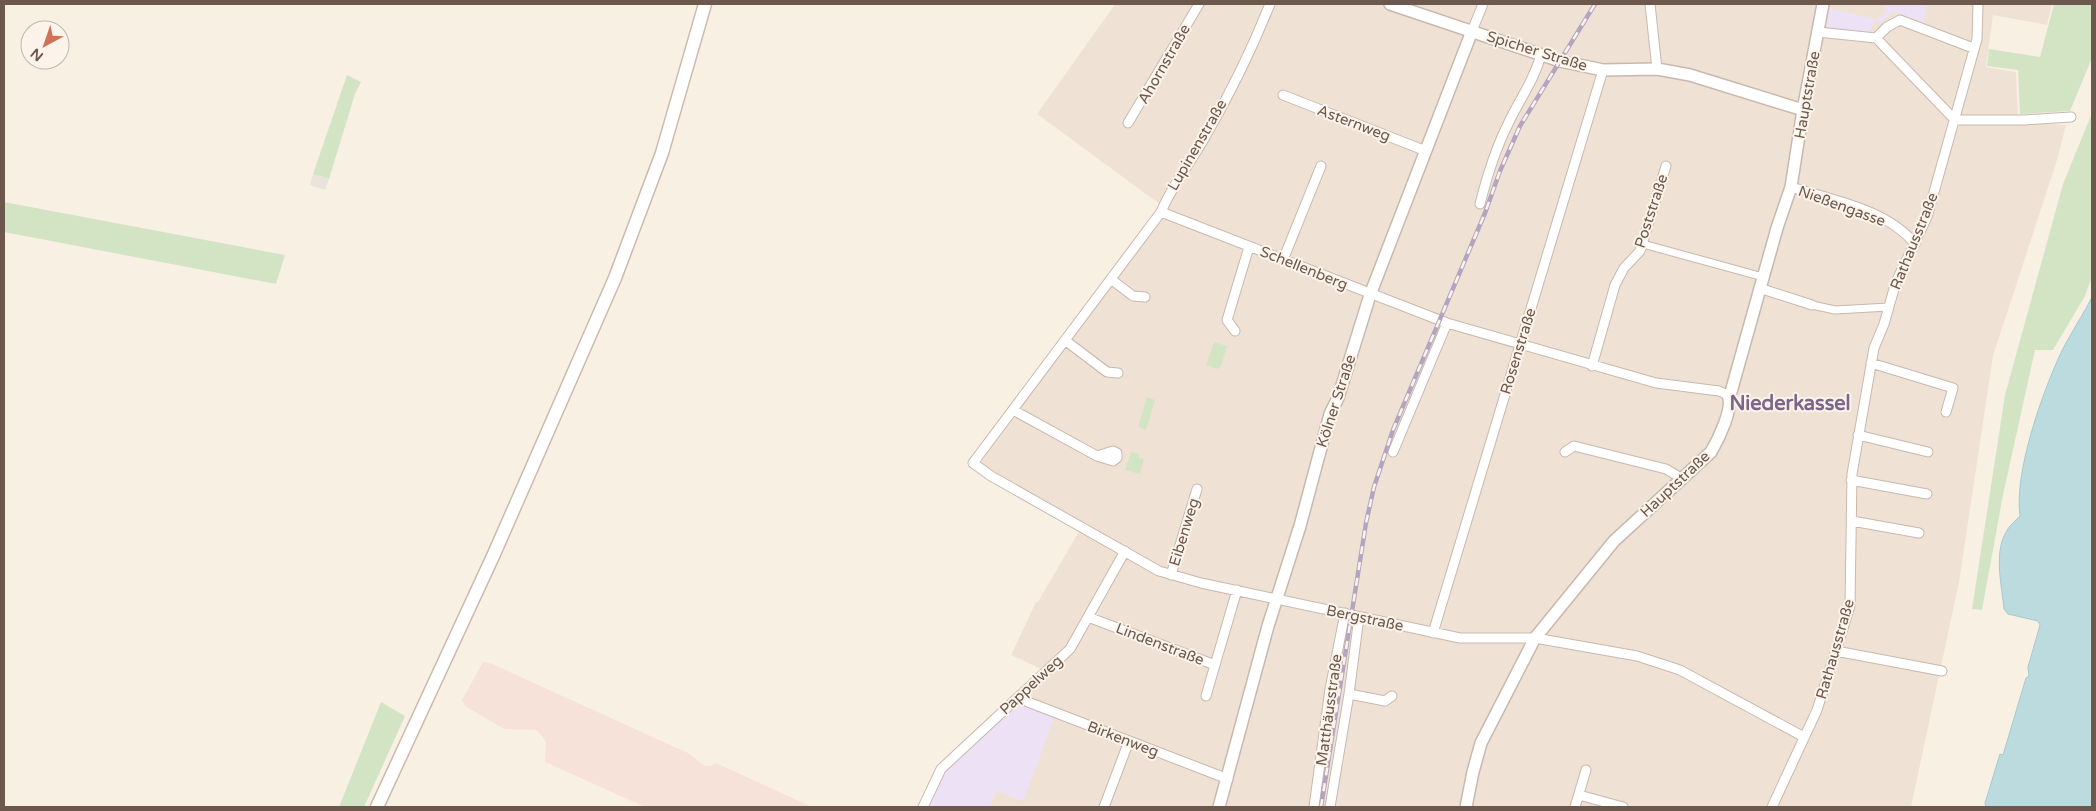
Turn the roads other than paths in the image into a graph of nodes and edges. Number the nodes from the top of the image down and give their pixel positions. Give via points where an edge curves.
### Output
1 (705, 4) edge
2 (1199, 4) edge
3 (1270, 4) edge
4 (1483, 4) edge
5 (1650, 4) edge
6 (1823, 4) edge
7 (1978, 4) edge
8 (1397, 5) edge
9 (1472, 31) junction
10 (1818, 32) junction
11 (1876, 38) junction
12 (1973, 48) junction
13 (1541, 55) junction
14 (1656, 69) junction
15 (1603, 70) junction
16 (1283, 95) dead end
17 (1803, 110) junction
18 (2071, 117) dead end
19 (1955, 120) junction
20 (1128, 123) dead end
21 (1426, 151) junction
22 (1321, 166) dead end
23 (1666, 166) dead end
24 (1791, 188) junction
25 (1480, 204) dead end
26 (1161, 212) junction
27 (1643, 244) junction
28 (1914, 244) junction
29 (1249, 247) junction
30 (1284, 260) junction
31 (1112, 280) junction
32 (1761, 283) junction
33 (1370, 294) junction
34 (1145, 297) dead end
35 (1812, 305) joint
36 (1889, 307) junction
37 (1447, 324) junction
38 (1235, 331) dead end
39 (1066, 341) junction
40 (1520, 344) junction
41 (1871, 362) junction
42 (1592, 366) junction
43 (1118, 373) dead end
44 (1728, 395) junction
45 (1013, 410) junction
46 (1946, 412) dead end
47 (1858, 435) junction
48 (994, 436) joint
49 (1393, 452) dead end
50 (1565, 452) dead end
51 (1928, 452) dead end
52 (1097, 456) dead end
53 (1681, 478) junction
54 (1851, 480) junction
55 (1197, 489) dead end
56 (1927, 494) dead end
57 (1852, 521) junction
58 (1919, 533) dead end
59 (1125, 551) junction
60 (1171, 575) junction
61 (1237, 590) junction
62 (1277, 599) junction
63 (1345, 614) junction
64 (1088, 617) junction
65 (1359, 617) junction
66 (1433, 633) junction
67 (1535, 638) junction
68 (1836, 650) junction
69 (1215, 665) junction
70 (1942, 671) dead end
71 (1349, 694) junction
72 (1021, 695) junction
73 (1206, 696) dead end
74 (1392, 696) dead end
75 (1804, 737) junction
76 (1129, 741) junction
77 (1586, 770) dead end
78 (1228, 779) junction
79 (1579, 795) junction
80 (377, 807) edge
81 (923, 807) edge
82 (1104, 807) edge
83 (1218, 807) edge
84 (1314, 807) edge
85 (1330, 807) edge
86 (1466, 807) edge
87 (1575, 807) edge
88 (1623, 807) edge
89 (1772, 807) edge

1 - 80 main road via 662,153 614,278 494,554
2 - 20 street, Ahornstraße
3 - 26 street, Lupinenstraße via 1248,58 1190,164 1168,194
4 - 9 street, Kölner Straße
5 - 14 street
6 - 10 street, Hauptstraße
7 - 12 street, Rathausstraße via 1977,40
8 - 9 street, Spicher Straße
9 - 13 street, Spicher Straße
9 - 21 street, Kölner Straße
10 - 11 street
10 - 17 street, Hauptstraße
11 - 12 street via 1900,20
11 - 19 street
12 - 19 street, Rathausstraße
13 - 15 street, Spicher Straße
13 - 25 street via 1536,75 1508,124 1488,171
14 - 15 street, Spicher Straße
14 - 17 street, Spicher Straße via 1690,75
15 - 40 street, Rosenstraße
16 - 21 street, Asternweg
17 - 24 street, Hauptstraße
18 - 19 street
19 - 28 street, Rathausstraße via 1927,218
21 - 33 street, Kölner Straße
22 - 30 street
23 - 27 street, Poststraße
24 - 28 street, Nießengasse via 1883,218 1906,232
24 - 32 street, Hauptstraße
26 - 29 street, Schellenberg
26 - 31 street, Lupinenstraße
27 - 32 street
27 - 42 street, Poststraße via 1619,275
28 - 36 street, Rathausstraße via 1896,282
29 - 30 street, Schellenberg
29 - 38 street via 1227,320
30 - 33 street, Schellenberg
31 - 34 street via 1133,296
31 - 39 street, Lupinenstraße
32 - 35 street
32 - 44 street, Hauptstraße
33 - 37 street, Schellenberg
33 - 62 street, Kölner Straße via 1338,398 1330,414
35 - 36 street via 1835,310
36 - 41 street, Rathausstraße
37 - 40 street, Schellenberg
37 - 49 street
39 - 43 street via 1107,372
39 - 45 street, Lupinenstraße
40 - 42 street, Schellenberg
40 - 66 street, Rosenstraße
41 - 46 street via 1953,388
41 - 47 street, Rathausstraße
42 - 44 street, Schellenberg via 1656,384 1719,391
44 - 53 street, Hauptstraße via 1729,404 1711,452
45 - 48 street, Lupinenstraße
45 - 52 street
47 - 51 street
47 - 54 street, Rathausstraße
48 - 59 street, Bergstraße via 973,463
50 - 53 street via 1574,446 1666,469
53 - 67 street, Hauptstraße via 1614,541
54 - 56 street
54 - 57 street, Rathausstraße
55 - 60 street, Eibenweg
57 - 58 street
57 - 68 street, Rathausstraße via 1850,606
59 - 60 street, Bergstraße
59 - 64 street, Pappelweg
60 - 61 street, Bergstraße
61 - 62 street, Bergstraße
61 - 69 street, Lindenstraße
62 - 63 street, Bergstraße
62 - 78 street, Kölner Straße
63 - 65 street, Bergstraße
63 - 84 street, Matthäusstraße via 1330,689
64 - 69 street, Lindenstraße
64 - 72 street, Pappelweg via 1070,649
65 - 66 street, Bergstraße
65 - 71 street
66 - 67 street, Bergstraße via 1460,638
67 - 75 street, Bergstraße via 1637,656 1680,670
67 - 86 street, Hauptstraße via 1481,743
68 - 70 street
68 - 75 street, Rathausstraße via 1817,710
69 - 73 street
71 - 74 street via 1385,702
71 - 85 street
72 - 76 street, Birkenweg via 1028,702
72 - 81 street, Pappelweg via 941,769
75 - 89 street, Rathausstraße
76 - 78 street, Birkenweg
76 - 82 street
77 - 79 street
78 - 83 street, Kölner Straße
79 - 87 street
79 - 88 street

